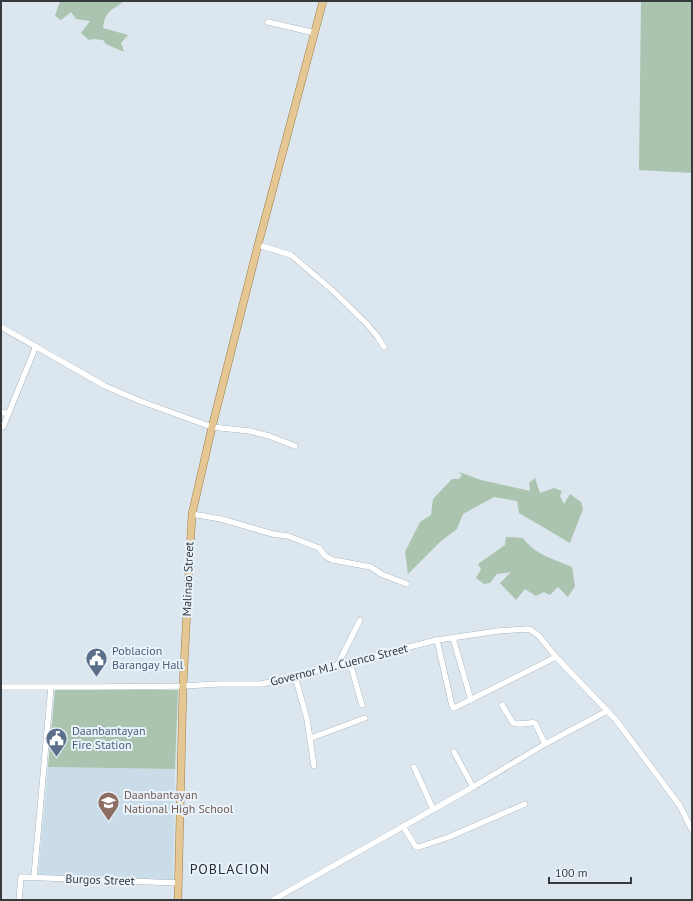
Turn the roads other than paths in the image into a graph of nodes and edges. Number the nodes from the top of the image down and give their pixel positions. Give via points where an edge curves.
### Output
1 (323, 1) edge
2 (268, 22) dead end
3 (315, 33) junction
4 (258, 245) junction
5 (1, 327) edge
6 (36, 346) junction
7 (384, 347) dead end
8 (1, 412) edge
9 (8, 414) junction
10 (212, 426) junction
11 (3, 428) dead end
12 (295, 446) dead end
13 (192, 514) junction
14 (407, 584) dead end
15 (360, 620) dead end
16 (453, 638) junction
17 (437, 640) junction
18 (556, 656) junction
19 (350, 663) junction
20 (337, 666) junction
21 (295, 676) junction
22 (183, 686) junction
23 (1, 687) edge
24 (52, 687) junction
25 (471, 700) junction
26 (362, 705) dead end
27 (502, 705) dead end
28 (607, 711) junction
29 (365, 718) dead end
30 (310, 738) junction
31 (545, 744) junction
32 (454, 752) dead end
33 (314, 766) dead end
34 (414, 767) dead end
35 (473, 787) junction
36 (525, 804) dead end
37 (433, 809) junction
38 (403, 826) junction
39 (692, 830) edge
40 (34, 877) junction
41 (179, 883) junction
42 (19, 900) edge
43 (178, 900) edge
44 (273, 900) edge

1 - 3 main road, Malinao Street
2 - 3 street
3 - 4 main road, Malinao Street
4 - 7 street via 291,256 366,323
4 - 10 main road, Malinao Street
5 - 6 street
6 - 9 street
6 - 10 street via 104,386
8 - 9 street
9 - 11 street
10 - 12 street via 250,431
10 - 13 main road, Malinao Street
13 - 14 street via 288,536 319,548 325,556 333,560 371,566 381,574
13 - 22 main road, Malinao Street
15 - 20 street
16 - 17 street, Governor M.J. Cuenco Street
16 - 18 street, Governor M.J. Cuenco Street via 521,629 531,630
16 - 25 street
17 - 19 street, Governor M.J. Cuenco Street
17 - 25 street via 452,706 454,708
18 - 25 street
18 - 28 street
19 - 20 street, Governor M.J. Cuenco Street
19 - 26 street
20 - 21 street, Governor M.J. Cuenco Street
21 - 22 street, Governor M.J. Cuenco Street via 262,684
21 - 30 street
22 - 24 street, Governor M.J. Cuenco Street
22 - 41 main road, Malinao Street
23 - 24 street, Governor M.J. Cuenco Street
24 - 40 street
27 - 31 street via 512,723 535,723
28 - 31 street
28 - 39 street via 680,806
29 - 30 street
30 - 33 street
31 - 35 street
32 - 35 street
34 - 37 street
35 - 37 street
36 - 38 street via 449,837 416,848
37 - 38 street
38 - 44 street
40 - 41 street, Burgos Street
40 - 42 street, Burgos Street via 21,878
41 - 43 main road, Malinao Street

